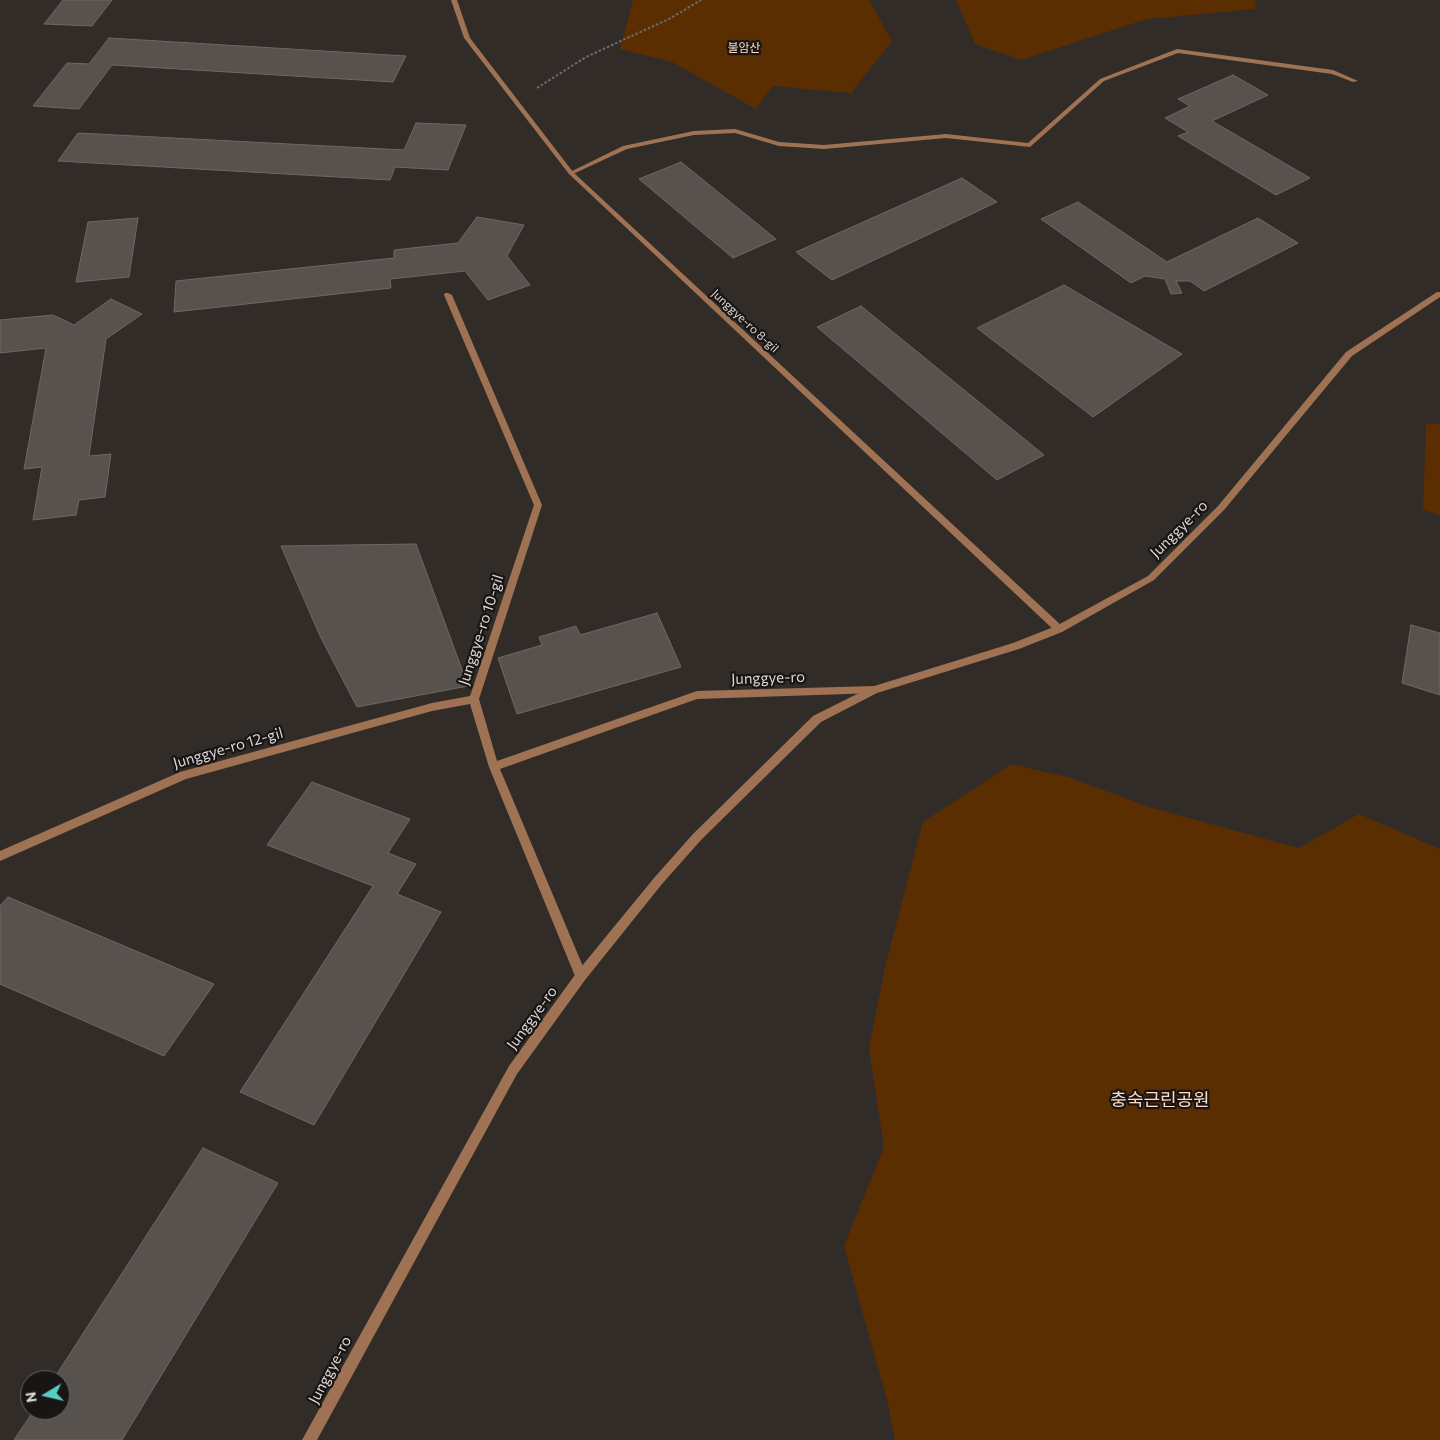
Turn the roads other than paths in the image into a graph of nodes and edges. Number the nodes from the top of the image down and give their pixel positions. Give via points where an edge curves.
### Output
1 (454, 0) edge
2 (1355, 81) dead end
3 (571, 173) junction
4 (1440, 294) edge
5 (448, 295) dead end
6 (1059, 628) junction
7 (874, 690) junction
8 (474, 699) junction
9 (494, 767) junction
10 (0, 856) edge
11 (581, 976) junction
12 (309, 1440) edge

1 - 3 street, Junggye-ro 8-gil via 467,38
2 - 3 street via 1334,72 1177,51 1102,80 1030,145 946,136 824,147 779,144 735,131 694,133 625,147
3 - 6 street, Junggye-ro 8-gil
4 - 6 street, Junggye-ro via 1349,354 1221,508 1151,578
5 - 8 street, Junggye-ro 10-gil via 538,505
6 - 7 street, Junggye-ro via 1016,646
7 - 9 street, Junggye-ro via 697,695
7 - 11 street, Junggye-ro via 817,719 788,746 696,837
8 - 9 street, Junggye-ro 10-gil
8 - 10 street, Junggye-ro 12-gil via 432,707 184,775
9 - 11 street, Junggye-ro 10-gil
11 - 12 street, Junggye-ro via 513,1070

